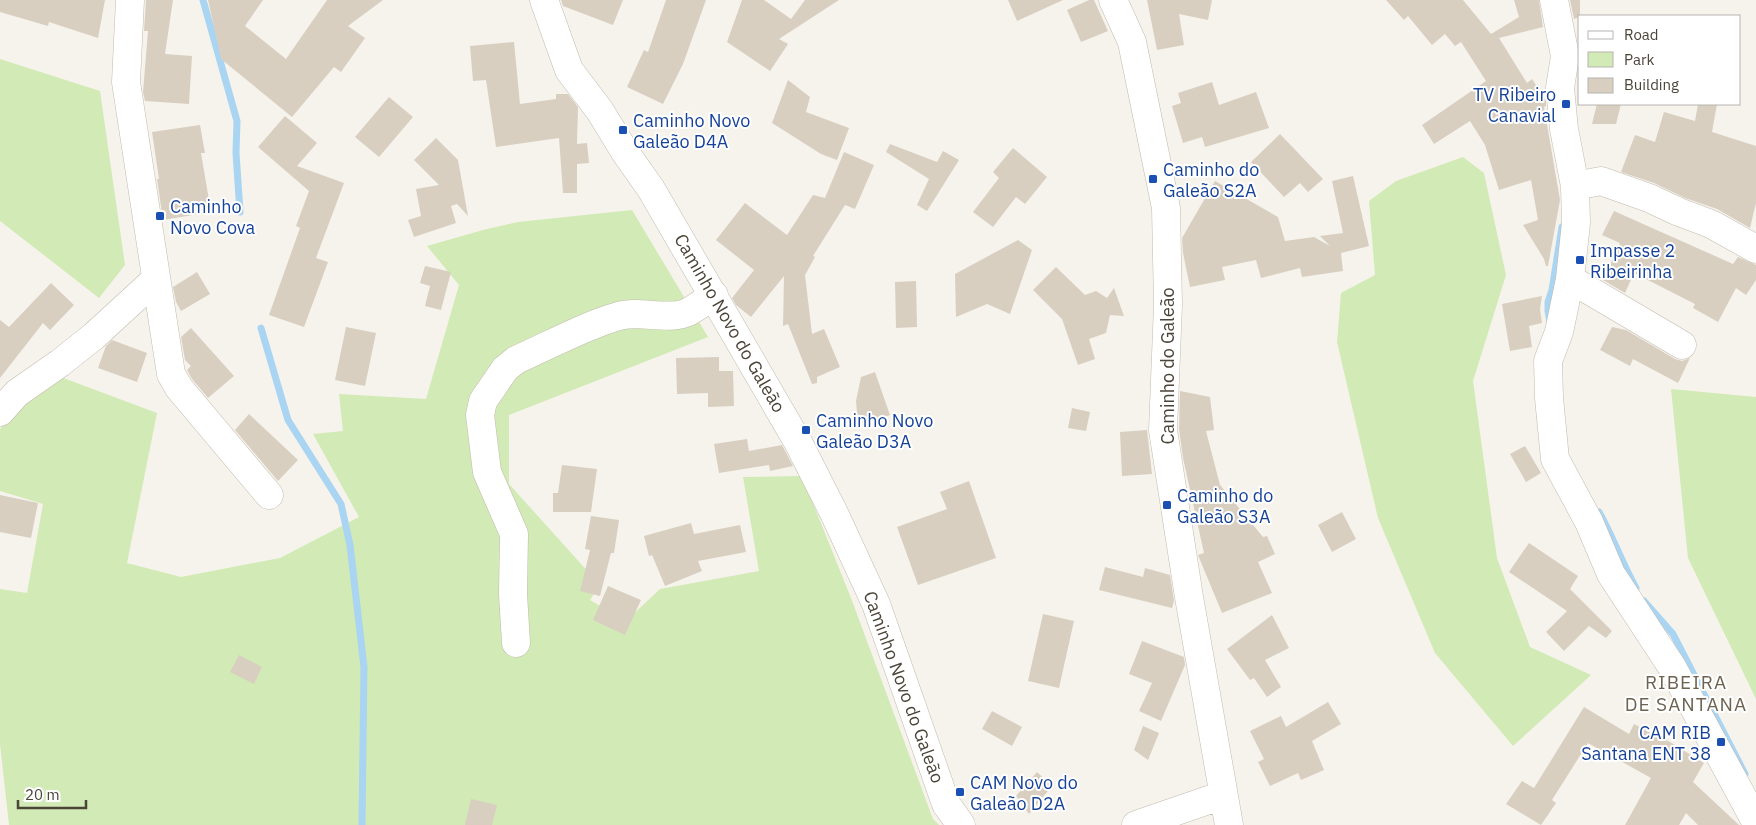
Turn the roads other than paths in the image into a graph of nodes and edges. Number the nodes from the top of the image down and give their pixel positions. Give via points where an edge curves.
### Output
1 (130, 0) edge
2 (544, 0) edge
3 (1114, 0) edge
4 (1554, 0) edge
5 (1575, 186) junction
6 (1756, 249) edge
7 (156, 279) junction
8 (1570, 279) junction
9 (714, 295) junction
10 (1682, 345) dead end
11 (0, 412) edge
12 (269, 495) dead end
13 (516, 643) dead end
14 (1223, 795) junction
15 (1756, 822) edge
16 (961, 825) edge
17 (1136, 825) edge
18 (1229, 825) edge

1 - 7 street via 126,82
2 - 9 street, Caminho Novo do Galeão via 569,70 651,189
3 - 14 street, Caminho do Galeão via 1132,42 1166,208 1168,305 1163,430
4 - 5 street via 1565,56 1560,88
5 - 6 street via 1601,181 1711,224
5 - 8 street via 1576,223
7 - 11 street via 60,364 17,393
7 - 12 street via 173,380
8 - 10 street
8 - 15 street via 1559,332 1548,362 1555,459 1589,522 1611,574 1672,667
9 - 13 street via 687,313 621,315 605,320 516,360 505,369 483,401 480,422 487,472 514,534
9 - 16 street, Caminho Novo do Galeão via 798,442 838,521 876,604 946,804
14 - 17 street
14 - 18 street, Caminho do Galeão

